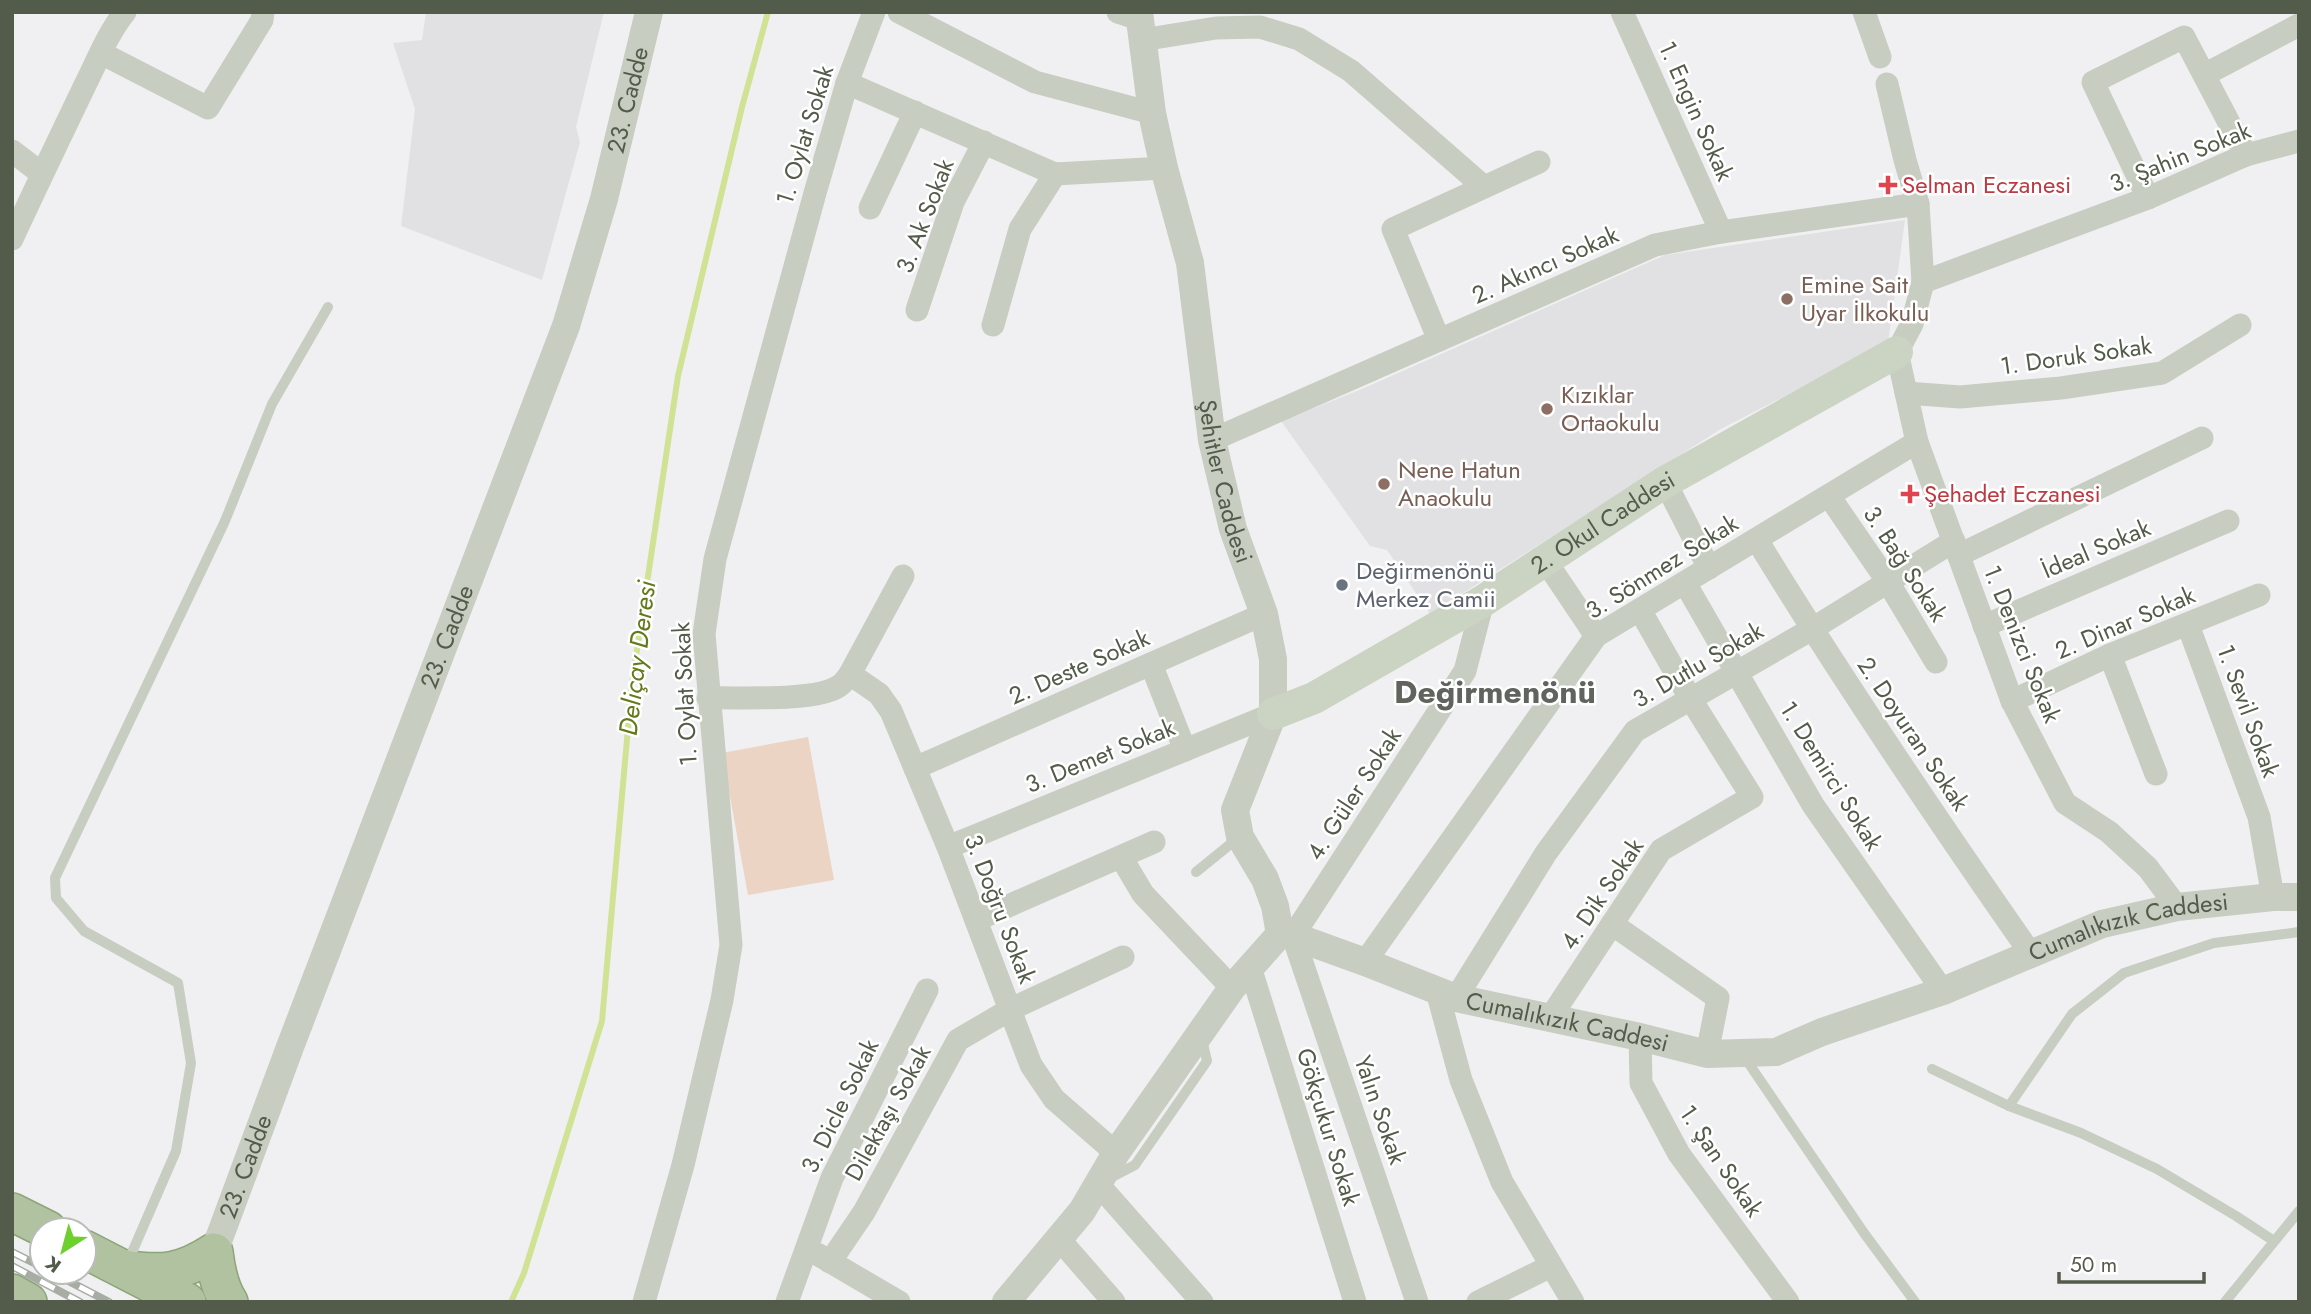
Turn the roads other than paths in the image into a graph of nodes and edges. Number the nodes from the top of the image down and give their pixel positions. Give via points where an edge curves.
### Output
1 (125, 12) edge
2 (263, 12) edge
3 (649, 12) edge
4 (874, 12) edge
5 (899, 12) edge
6 (1622, 12) edge
7 (1864, 12) edge
8 (1134, 21) edge
9 (2299, 26) edge
10 (101, 54) junction
11 (1880, 57) dead end
12 (2204, 75) junction
13 (847, 82) junction
14 (1887, 85) dead end
15 (915, 112) junction
16 (1152, 113) junction
17 (2299, 141) edge
18 (984, 142) junction
19 (12, 151) edge
20 (2246, 155) junction
21 (1539, 162) dead end
22 (1164, 168) junction
23 (42, 174) junction
24 (1055, 174) junction
25 (1484, 187) junction
26 (2148, 198) junction
27 (1918, 204) junction
28 (870, 208) dead end
29 (1721, 233) junction
30 (12, 239) edge
31 (1923, 282) junction
32 (328, 307) dead end
33 (917, 310) dead end
34 (993, 324) dead end
35 (2240, 325) dead end
36 (1439, 340) junction
37 (1897, 352) junction
38 (1906, 393) junction
39 (2202, 438) dead end
40 (1212, 440) junction
41 (1917, 443) junction
42 (1665, 482) junction
43 (1829, 496) junction
44 (2228, 521) dead end
45 (1757, 540) junction
46 (1956, 548) junction
47 (1545, 560) junction
48 (1709, 568) junction
49 (903, 576) dead end
50 (1888, 582) junction
51 (1685, 583) junction
52 (2259, 595) dead end
53 (1483, 601) junction
54 (1640, 610) junction
55 (1264, 614) junction
56 (2188, 625) junction
57 (1984, 626) junction
58 (1812, 629) junction
59 (1596, 636) junction
60 (2110, 655) junction
61 (1936, 662) dead end
62 (1151, 664) junction
63 (1737, 673) junction
64 (850, 674) junction
65 (708, 698) junction
66 (1690, 698) junction
67 (2012, 701) junction
68 (1273, 714) junction
69 (1185, 750) junction
70 (915, 768) junction
71 (2156, 774) dead end
72 (1240, 836) junction
73 (1154, 842) dead end
74 (948, 847) junction
75 (1121, 856) junction
76 (1196, 872) dead end
77 (2286, 897) edge
78 (2177, 907) junction
79 (976, 920) junction
80 (1612, 924) junction
81 (2299, 932) edge
82 (1286, 935) junction
83 (2031, 954) junction
84 (1123, 957) dead end
85 (1365, 962) junction
86 (1241, 977) junction
87 (927, 990) dead end
88 (1943, 991) junction
89 (1447, 995) junction
90 (1011, 1009) junction
91 (1550, 1018) junction
92 (1200, 1033) junction
93 (1640, 1037) junction
94 (1741, 1053) junction
95 (1707, 1054) junction
96 (1932, 1069) dead end
97 (2009, 1106) junction
98 (1116, 1153) junction
99 (1098, 1184) junction
100 (2299, 1211) edge
101 (12, 1212) edge
102 (28, 1220) edge
103 (12, 1227) edge
104 (28, 1235) edge
105 (1059, 1239) junction
106 (2274, 1241) junction
107 (806, 1248) junction
108 (214, 1252) junction
109 (98, 1256) edge
110 (830, 1262) junction
111 (1551, 1266) junction
112 (124, 1269) junction
113 (98, 1270) edge
114 (12, 1293) edge
115 (1779, 1299) edge
116 (29, 1302) edge
117 (159, 1302) edge
118 (187, 1302) edge
119 (229, 1302) edge
120 (644, 1302) edge
121 (787, 1302) edge
122 (899, 1302) edge
123 (1006, 1302) edge
124 (1114, 1302) edge
125 (1202, 1302) edge
126 (1355, 1302) edge
127 (1417, 1302) edge
128 (1478, 1302) edge
129 (1573, 1302) edge
130 (1915, 1302) edge
131 (2225, 1302) edge

1 - 10 street
2 - 10 street via 208,108
3 - 108 street, 23. Cadde via 604,199 566,326
4 - 13 street, 1. Oylat Sokak
5 - 16 street via 1035,82
6 - 29 street, 1. Engin Sokak
7 - 11 street
8 - 16 street, Şehitler Caddesi
8 - 25 street via 1260,27 1300,39 1351,71
9 - 12 street
10 - 23 street
12 - 20 street
12 - 26 street via 2184,37 2093,82
13 - 15 street
13 - 65 street, 1. Oylat Sokak via 715,559 704,634
14 - 27 street
15 - 18 street
15 - 28 street
16 - 22 street, Şehitler Caddesi
17 - 20 street, 3. Şahin Sokak
18 - 24 street
18 - 33 street, 3. Ak Sokak via 953,202
19 - 23 street
20 - 26 street, 3. Şahin Sokak
21 - 25 street
22 - 24 street
22 - 40 street, Şehitler Caddesi via 1190,263
23 - 30 street
24 - 34 street via 1020,229
25 - 36 street via 1393,229
26 - 31 street, 3. Şahin Sokak
27 - 29 street, 2. Akıncı Sokak
27 - 31 street
29 - 36 street, 2. Akıncı Sokak via 1655,245
31 - 37 street via 1912,324
32 - 112 lane via 272,404 225,521 55,878 56,898 84,931 178,983 185,1020 191,1063 176,1151
35 - 38 street, 1. Doruk Sokak via 2162,373 1960,397
36 - 40 street, 2. Akıncı Sokak
37 - 38 street, 1. Denizci Sokak
37 - 42 main road, 2. Okul Caddesi
38 - 41 street, 1. Denizci Sokak
39 - 46 street, 3. Dutlu Sokak
40 - 55 street, Şehitler Caddesi via 1233,529
41 - 43 street, 3. Sönmez Sokak
41 - 46 street, 1. Denizci Sokak
42 - 47 main road, 2. Okul Caddesi
42 - 48 street
43 - 45 street, 3. Sönmez Sokak
43 - 50 street, 3. Bağ Sokak
44 - 57 street, İdeal Sokak
45 - 48 street, 3. Sönmez Sokak
45 - 58 street, 2. Doyuran Sokak
46 - 50 street, 3. Dutlu Sokak
46 - 57 street, 1. Denizci Sokak
47 - 53 main road, 2. Okul Caddesi
47 - 59 street
48 - 51 street, 3. Sönmez Sokak
49 - 64 street
50 - 58 street, 3. Dutlu Sokak
50 - 61 street, 3. Bağ Sokak
51 - 54 street, 3. Sönmez Sokak
51 - 63 street, 1. Demirci Sokak
52 - 56 street, 2. Dinar Sokak
53 - 68 main road, 2. Okul Caddesi via 1314,698
53 - 82 street, 4. Güler Sokak via 1465,671
54 - 59 street, 3. Sönmez Sokak
54 - 66 street
55 - 62 street, 2. Deste Sokak
55 - 68 street, Şehitler Caddesi via 1273,659
56 - 60 street, 2. Dinar Sokak
56 - 77 street, 1. Sevil Sokak
57 - 67 street, 1. Denizci Sokak
58 - 63 street, 3. Dutlu Sokak
58 - 83 street, 2. Doyuran Sokak
59 - 85 street, 3. Sönmez Sokak
60 - 67 street, 2. Dinar Sokak
60 - 71 street
62 - 69 street
62 - 70 street, 2. Deste Sokak
63 - 66 street, 3. Dutlu Sokak
63 - 88 street, 1. Demirci Sokak via 1813,805
64 - 65 street via 839,687 820,694
64 - 70 street, 3. Doğru Sokak via 879,694 891,711
65 - 120 street, 1. Oylat Sokak via 731,945 683,1165
66 - 80 street, 4. Dik Sokak via 1752,797 1661,850
66 - 89 street, 3. Dutlu Sokak via 1635,731
67 - 78 street, 1. Denizci Sokak via 2065,803 2109,831 2148,868
68 - 69 street, 3. Demet Sokak
68 - 72 street, Şehitler Caddesi via 1235,810
69 - 74 street, 3. Demet Sokak
70 - 74 street, 3. Doğru Sokak
72 - 76 lane
72 - 82 street, Şehitler Caddesi via 1265,879
73 - 75 street
74 - 79 street, 3. Doğru Sokak
75 - 79 street
75 - 86 street via 1143,894
77 - 78 street, Cumalıkızık Caddesi
78 - 83 street, Cumalıkızık Caddesi via 2102,924
79 - 90 street, 3. Doğru Sokak
80 - 91 street, 4. Dik Sokak
80 - 95 street via 1718,998
81 - 97 lane via 2214,943 2124,973 2072,1014
82 - 85 street, Cumalıkızık Caddesi
82 - 86 street
82 - 127 street, Yalın Sokak
83 - 88 street, Cumalıkızık Caddesi
84 - 90 street, Dilektaşı Sokak
85 - 89 street, Cumalıkızık Caddesi
86 - 92 street
86 - 126 street, Gökçukur Sokak
87 - 107 street, 3. Dicle Sokak via 832,1178
88 - 94 street, Cumalıkızık Caddesi via 1776,1052
89 - 91 street, Cumalıkızık Caddesi
89 - 111 street via 1461,1080 1502,1182
90 - 98 street, 3. Doğru Sokak via 1031,1065 1054,1099
90 - 110 street, Dilektaşı Sokak via 958,1040 864,1212
91 - 93 street, Cumalıkızık Caddesi
92 - 98 street
92 - 99 lane via 1207,1061 1135,1165
93 - 95 street, Cumalıkızık Caddesi
93 - 115 street, 1. Şan Sokak via 1641,1083 1679,1154
94 - 95 street, Cumalıkızık Caddesi
94 - 130 lane
96 - 97 lane
97 - 106 lane via 2081,1133 2157,1170
98 - 99 street
99 - 105 street
99 - 125 street
100 - 106 lane
101 - 102 highway
103 - 104 highway
105 - 123 street
105 - 124 street
106 - 131 lane
107 - 110 street
107 - 121 street, 3. Dicle Sokak
108 - 112 highway via 176,1271
108 - 119 highway via 216,1271
109 - 112 highway
110 - 122 street
111 - 128 street
111 - 129 street
112 - 118 highway
113 - 117 highway
114 - 116 highway

